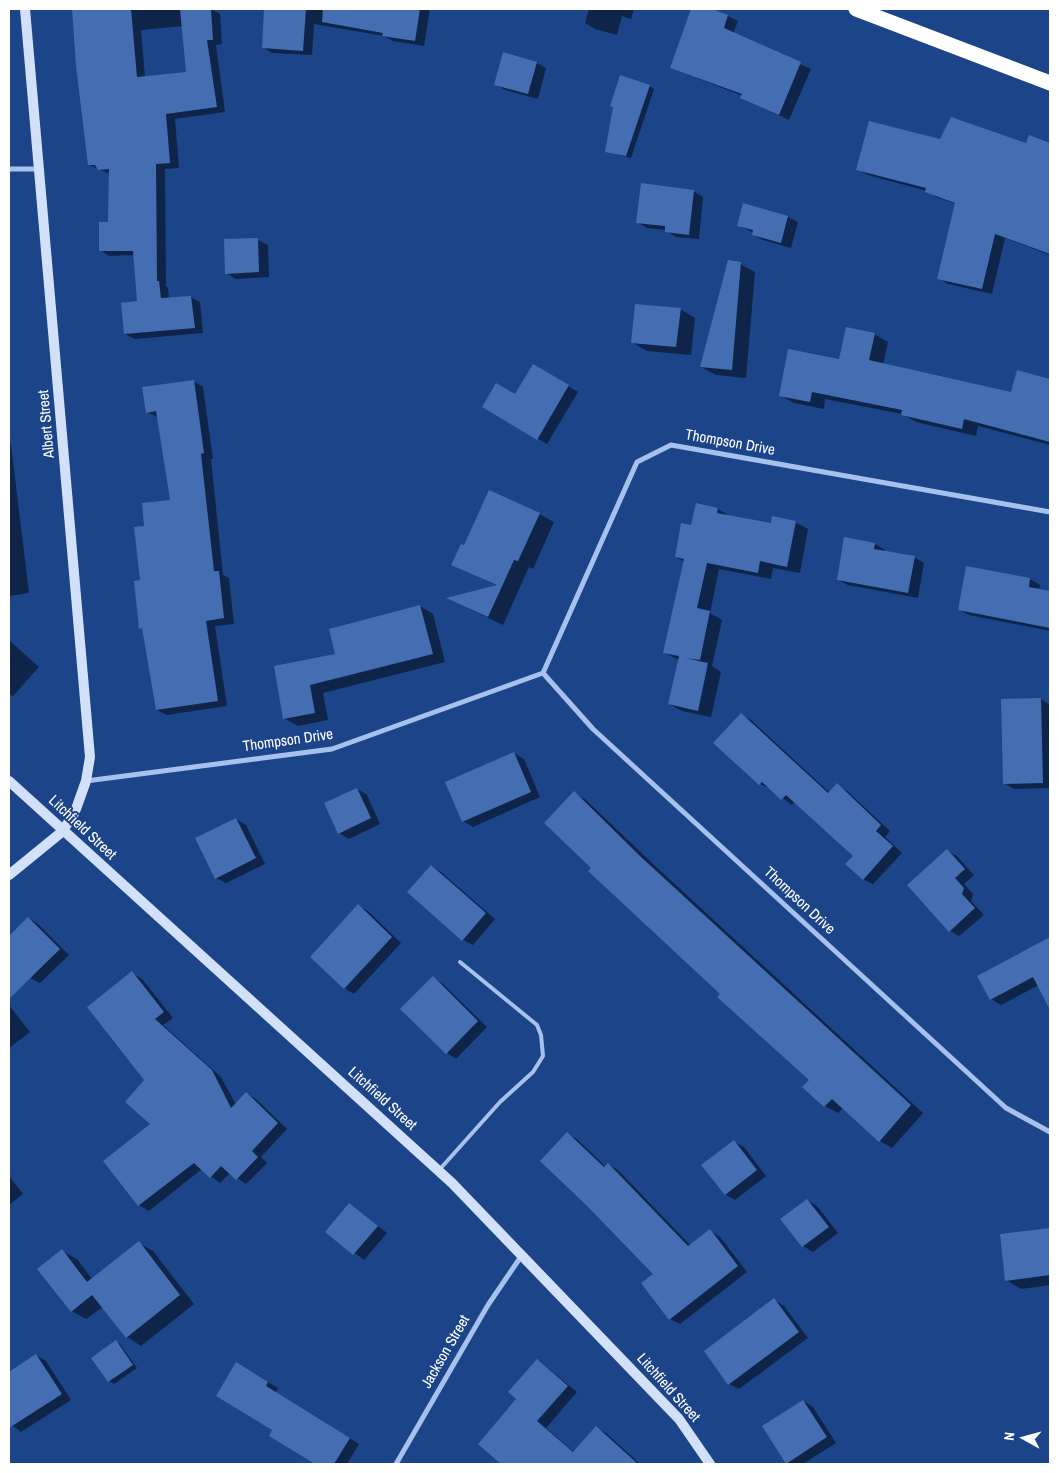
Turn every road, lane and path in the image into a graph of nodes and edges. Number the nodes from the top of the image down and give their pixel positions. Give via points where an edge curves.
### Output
1 (24, 9) edge
2 (856, 9) edge
3 (1050, 83) edge
4 (9, 169) edge
5 (39, 169) junction
6 (1050, 512) edge
7 (543, 673) junction
8 (9, 781) edge
9 (86, 781) junction
10 (63, 831) junction
11 (9, 876) edge
12 (460, 962) dead end
13 (1050, 1132) edge
14 (438, 1171) junction
15 (522, 1254) junction
16 (396, 1464) edge
17 (710, 1464) edge

1 - 5 street, Albert Street
2 - 3 highway
4 - 5 street
5 - 9 street, Albert Street via 88,719 90,757
6 - 7 street, Thompson Drive via 671,445 637,462
7 - 9 street, Thompson Drive via 332,750
7 - 13 street, Thompson Drive via 593,729 1006,1108
8 - 10 street, Litchfield Street
9 - 10 street, Albert Street via 76,809
10 - 11 street, Albert Street
10 - 14 street, Litchfield Street
12 - 14 lane via 537,1025 543,1056 533,1072 500,1102
14 - 15 street, Litchfield Street
15 - 16 street, Jackson Street via 488,1305
15 - 17 street, Litchfield Street via 679,1419

